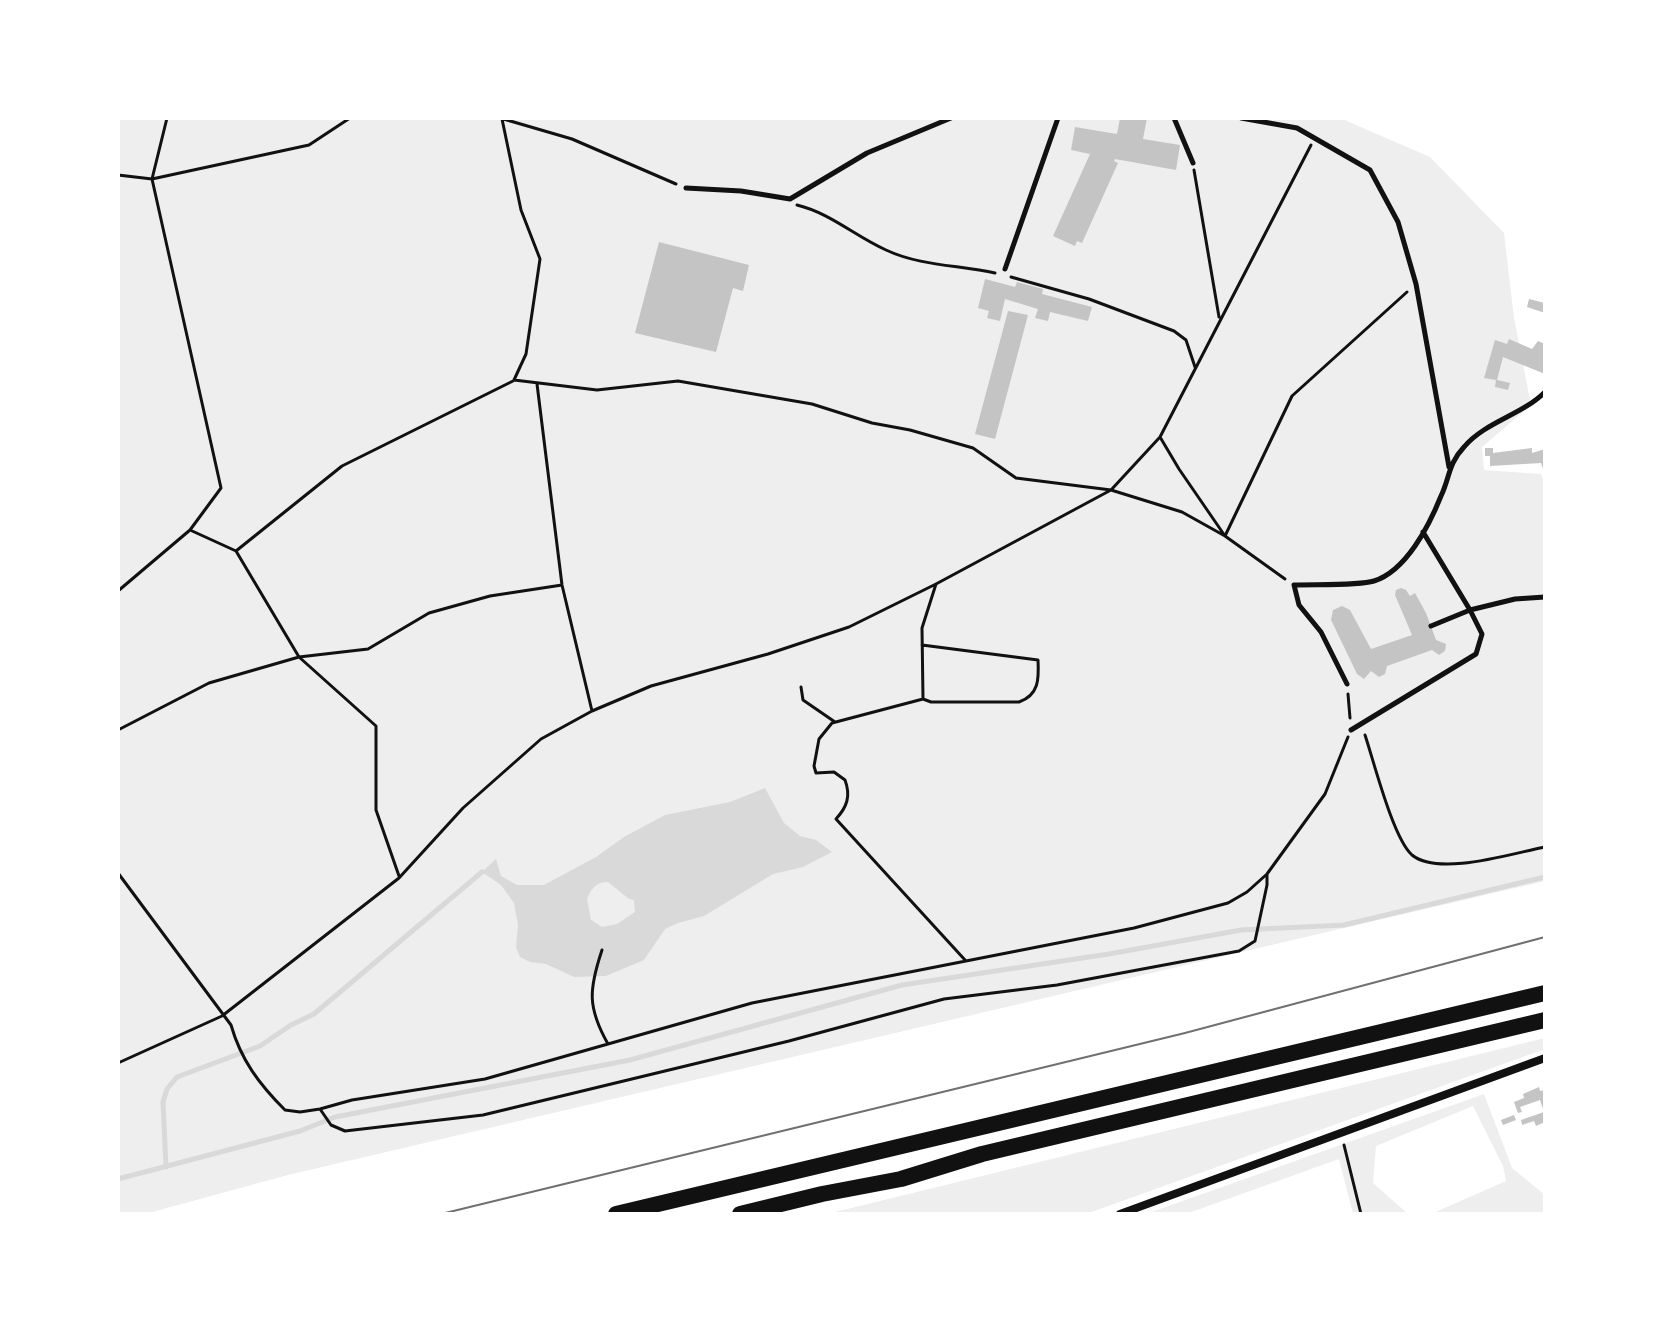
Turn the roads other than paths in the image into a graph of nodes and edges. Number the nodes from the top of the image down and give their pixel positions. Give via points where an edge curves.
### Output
1 (951, 118) edge
2 (1058, 118) edge
3 (1174, 118) edge
4 (1241, 118) edge
5 (1193, 163) road end
6 (686, 188) road end
7 (1005, 269) dead end
8 (1545, 392) edge
9 (1449, 467) junction
10 (1423, 532) junction
11 (1545, 597) edge
12 (1470, 610) junction
13 (1431, 626) dead end
14 (1347, 684) road end
15 (1351, 730) road end
16 (1545, 993) edge
17 (1545, 1020) edge
18 (1545, 1058) edge
19 (616, 1214) edge
20 (740, 1214) edge
21 (1120, 1214) edge

1 - 6 lane via 867,153 790,199
2 - 7 lane
3 - 5 lane
4 - 9 lane via 1297,128 1370,170 1398,222 1416,284
8 - 9 lane via 1465,445
9 - 10 lane via 1443,494
10 - 12 lane
10 - 14 lane via 1405,561 1374,581 1294,585 1299,605 1321,632
11 - 12 lane
12 - 13 lane
12 - 15 lane via 1482,634 1476,654
16 - 19 highway
17 - 20 highway
18 - 21 street

